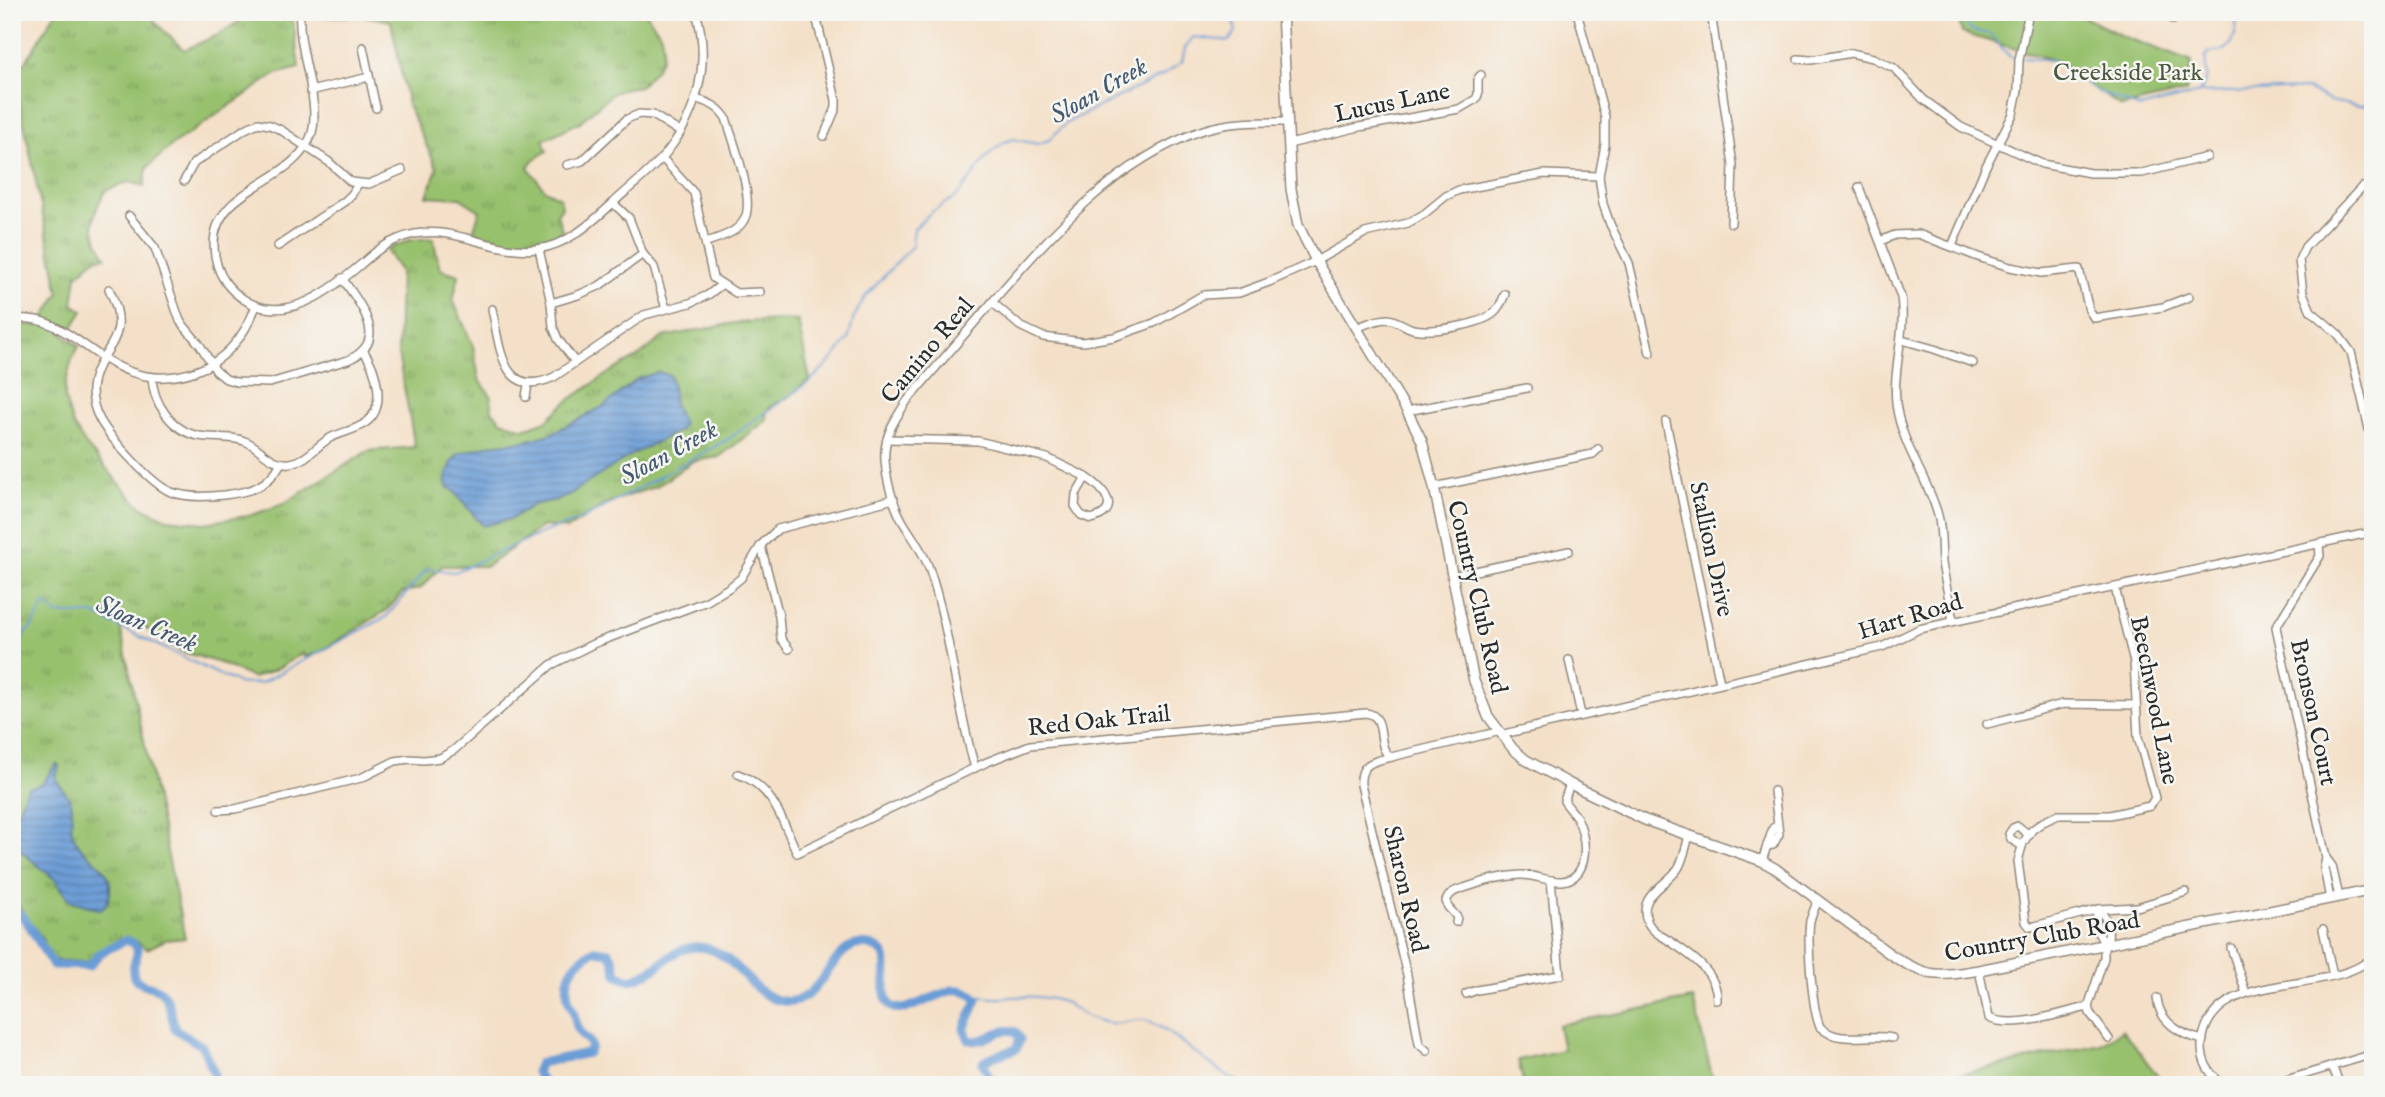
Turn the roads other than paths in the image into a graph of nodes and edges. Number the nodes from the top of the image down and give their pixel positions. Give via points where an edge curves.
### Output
1 (300, 12) edge
2 (696, 12) edge
3 (815, 12) edge
4 (1282, 12) edge
5 (1577, 12) edge
6 (1711, 12) edge
7 (2029, 12) edge
8 (362, 47) dead end
9 (1798, 59) dead end
10 (1481, 75) dead end
11 (369, 77) junction
12 (310, 91) junction
13 (696, 99) junction
14 (376, 108) dead end
15 (1287, 122) junction
16 (680, 132) junction
17 (824, 136) dead end
18 (1289, 144) junction
19 (1999, 144) junction
20 (306, 147) junction
21 (2207, 157) dead end
22 (662, 158) junction
23 (567, 165) dead end
24 (402, 170) dead end
25 (1599, 176) junction
26 (184, 181) dead end
27 (358, 184) junction
28 (2372, 186) edge
29 (1859, 187) dead end
30 (613, 203) junction
31 (129, 216) dead end
32 (1731, 223) dead end
33 (1880, 241) junction
34 (706, 242) junction
35 (278, 246) dead end
36 (1952, 246) junction
37 (539, 249) junction
38 (643, 254) junction
39 (1316, 261) junction
40 (342, 278) junction
41 (721, 285) junction
42 (109, 289) dead end
43 (761, 292) dead end
44 (1505, 294) dead end
45 (2189, 297) dead end
46 (992, 302) junction
47 (551, 303) junction
48 (256, 306) junction
49 (492, 309) dead end
50 (666, 309) junction
51 (12, 320) edge
52 (1356, 328) junction
53 (1902, 340) junction
54 (363, 350) junction
55 (1650, 353) dead end
56 (104, 360) junction
57 (575, 362) junction
58 (1973, 363) dead end
59 (211, 364) junction
60 (152, 377) junction
61 (528, 384) junction
62 (1527, 388) dead end
63 (526, 397) dead end
64 (1407, 411) junction
65 (1666, 422) dead end
66 (887, 439) junction
67 (2373, 446) edge
68 (1598, 449) dead end
69 (281, 463) junction
70 (1086, 478) junction
71 (1434, 487) junction
72 (894, 499) junction
73 (2373, 532) edge
74 (2319, 544) junction
75 (761, 545) junction
76 (1569, 551) dead end
77 (1452, 576) junction
78 (2115, 588) junction
79 (1953, 621) junction
80 (789, 649) dead end
81 (1569, 660) dead end
82 (1720, 683) junction
83 (2136, 705) junction
84 (1581, 716) junction
85 (1987, 724) dead end
86 (1500, 735) junction
87 (1396, 756) junction
88 (975, 768) junction
89 (738, 774) dead end
90 (1570, 783) junction
91 (1774, 791) dead end
92 (218, 810) dead end
93 (2029, 835) junction
94 (1689, 836) junction
95 (2022, 846) junction
96 (1762, 861) junction
97 (1551, 880) junction
98 (2373, 890) edge
99 (2186, 892) dead end
100 (2334, 898) junction
101 (1818, 900) junction
102 (2099, 909) junction
103 (1456, 922) dead end
104 (2323, 929) dead end
105 (2105, 945) junction
106 (2231, 948) dead end
107 (2373, 957) edge
108 (1979, 970) junction
109 (2333, 975) junction
110 (2246, 993) junction
111 (1466, 994) dead end
112 (2157, 998) dead end
113 (1717, 1000) dead end
114 (2088, 1007) junction
115 (1892, 1038) dead end
116 (2109, 1038) dead end
117 (2203, 1040) junction
118 (1427, 1051) dead end
119 (2373, 1054) edge
120 (2332, 1066) junction
121 (2224, 1085) edge
122 (2270, 1085) edge
123 (2340, 1085) edge

1 - 12 street
2 - 13 street via 702,50
3 - 17 street via 836,100
4 - 15 main road, Country Club Road
5 - 25 street via 1605,117
6 - 32 street via 1733,165
7 - 19 street via 2013,114
8 - 11 street
9 - 19 street via 1851,53 1873,58 1894,68 1923,99 1961,127
10 - 18 street, Lucus Lane via 1476,99 1459,109
11 - 12 street
11 - 14 street
12 - 20 street via 314,117
13 - 16 street
13 - 34 street via 721,109 726,118 749,210 734,231
15 - 18 main road, Country Club Road
15 - 46 street, Camino Real via 1244,122 1205,129 1140,161 1065,220
16 - 22 street
16 - 23 street via 653,115 639,114 627,119 582,161
18 - 39 main road, Country Club Road via 1294,209
19 - 21 street via 2042,164 2090,173 2142,173
19 - 36 street
20 - 26 street via 276,127 258,124 194,163
20 - 27 street
20 - 48 street via 290,164 232,204 218,225 214,245 220,271 236,293
22 - 30 street
22 - 34 street via 694,192
24 - 27 street via 375,183
25 - 39 street via 1544,173 1459,190 1408,223 1365,233
25 - 55 street via 1606,214 1629,263
27 - 35 street via 345,201
28 - 67 street via 2362,187 2349,200 2305,247 2300,260 2303,293 2311,311 2351,352
29 - 33 street
30 - 37 street via 573,236
30 - 38 street via 629,218
31 - 59 street via 152,243 180,321
33 - 36 street via 1918,234
33 - 53 street via 1901,297
34 - 41 street via 713,278
36 - 45 street via 2041,273 2079,269 2094,318 2163,307
37 - 40 street via 500,248 450,233 421,232 384,245
37 - 47 street
38 - 47 street via 599,286
38 - 50 street via 659,277
39 - 46 street via 1247,291 1203,295 1147,326 1096,340 1058,340 1031,332
39 - 52 main road, Country Club Road
40 - 48 street via 301,306 278,310
40 - 54 street via 368,321 369,338
41 - 43 street via 736,293
41 - 50 street via 690,303
42 - 56 street via 118,326
44 - 52 street via 1490,316 1445,328 1412,329 1391,319
46 - 66 street, Camino Real via 907,401
47 - 57 street via 553,327
48 - 59 street via 237,342
49 - 61 street via 505,368
50 - 57 street via 644,315
51 - 56 street via 43,321
52 - 64 main road, Country Club Road
53 - 58 street
53 - 79 street via 1896,378 1898,413 1910,454 1938,515
54 - 59 street via 270,383 230,381
54 - 69 street via 372,365 375,418 327,439 302,460
56 - 60 street
56 - 69 street via 94,381 96,412 161,487 192,496 233,494 268,482
57 - 61 street via 555,377
59 - 60 street via 182,375
60 - 69 street via 158,403 182,429 200,436 242,440
61 - 63 street
62 - 64 street
64 - 71 main road, Country Club Road via 1422,441
65 - 82 street, Stallion Drive
66 - 70 street via 978,441 1046,457
66 - 72 street, Camino Real via 885,461
68 - 71 street
70 - 70 street via 1101,488 1109,501 1104,515 1091,519 1075,506
71 - 77 main road, Country Club Road
72 - 75 street via 782,528
72 - 88 street, Camino Real via 929,566
73 - 74 street, Hart Road
74 - 78 street, Hart Road
74 - 100 street, Bronson Court via 2320,556 2276,627 2326,858 2324,868
75 - 80 street via 781,639
75 - 92 street via 741,578 730,587 707,601 551,665 440,758 395,761 361,778
76 - 77 street
77 - 86 main road, Country Club Road via 1474,681
78 - 79 street, Hart Road
78 - 83 street, Beechwood Lane via 2134,662
79 - 82 street, Hart Road via 1920,629 1882,647
81 - 84 street
82 - 84 street, Hart Road
83 - 85 street via 2063,704
83 - 93 street, Beechwood Lane via 2153,803 2119,814 2058,815
84 - 86 street, Hart Road
86 - 87 street
86 - 90 main road, Country Club Road via 1527,760
87 - 88 street, Red Oak Trail via 1385,752 1378,720 1366,713 1035,744
87 - 118 street, Sharon Road via 1365,766 1361,785 1407,975 1415,1027 1420,1046
88 - 89 street, Red Oak Trail via 797,853 769,794
90 - 94 main road, Country Club Road
90 - 97 street via 1564,801 1579,822 1584,860 1574,876
91 - 96 street via 1779,834 1773,845 1767,846
93 - 95 street, Beechwood Lane
93 - 95 street via 2012,828 2011,839
94 - 96 main road, Country Club Road
94 - 113 street via 1679,867 1649,897 1646,918 1653,930 1705,970
95 - 102 street, Beechwood Lane via 2017,867 2027,925
96 - 101 main road, Country Club Road
97 - 103 street via 1517,875 1453,891 1446,901
97 - 111 street via 1560,975
98 - 100 main road, Country Club Road
99 - 102 street via 2137,907
100 - 105 main road, Country Club Road
101 - 108 main road, Country Club Road via 1909,967 1939,975
101 - 115 street via 1810,938 1820,1027 1837,1036
102 - 105 street via 2105,915 2109,936
104 - 109 street
105 - 108 main road, Country Club Road
105 - 114 street
106 - 110 street
107 - 109 street via 2354,970
108 - 114 street via 1989,1018 2000,1022
109 - 110 street
110 - 117 street via 2219,1010
112 - 117 street via 2172,1026
114 - 116 street
117 - 121 street via 2207,1067
119 - 120 street
120 - 122 street
120 - 123 street

